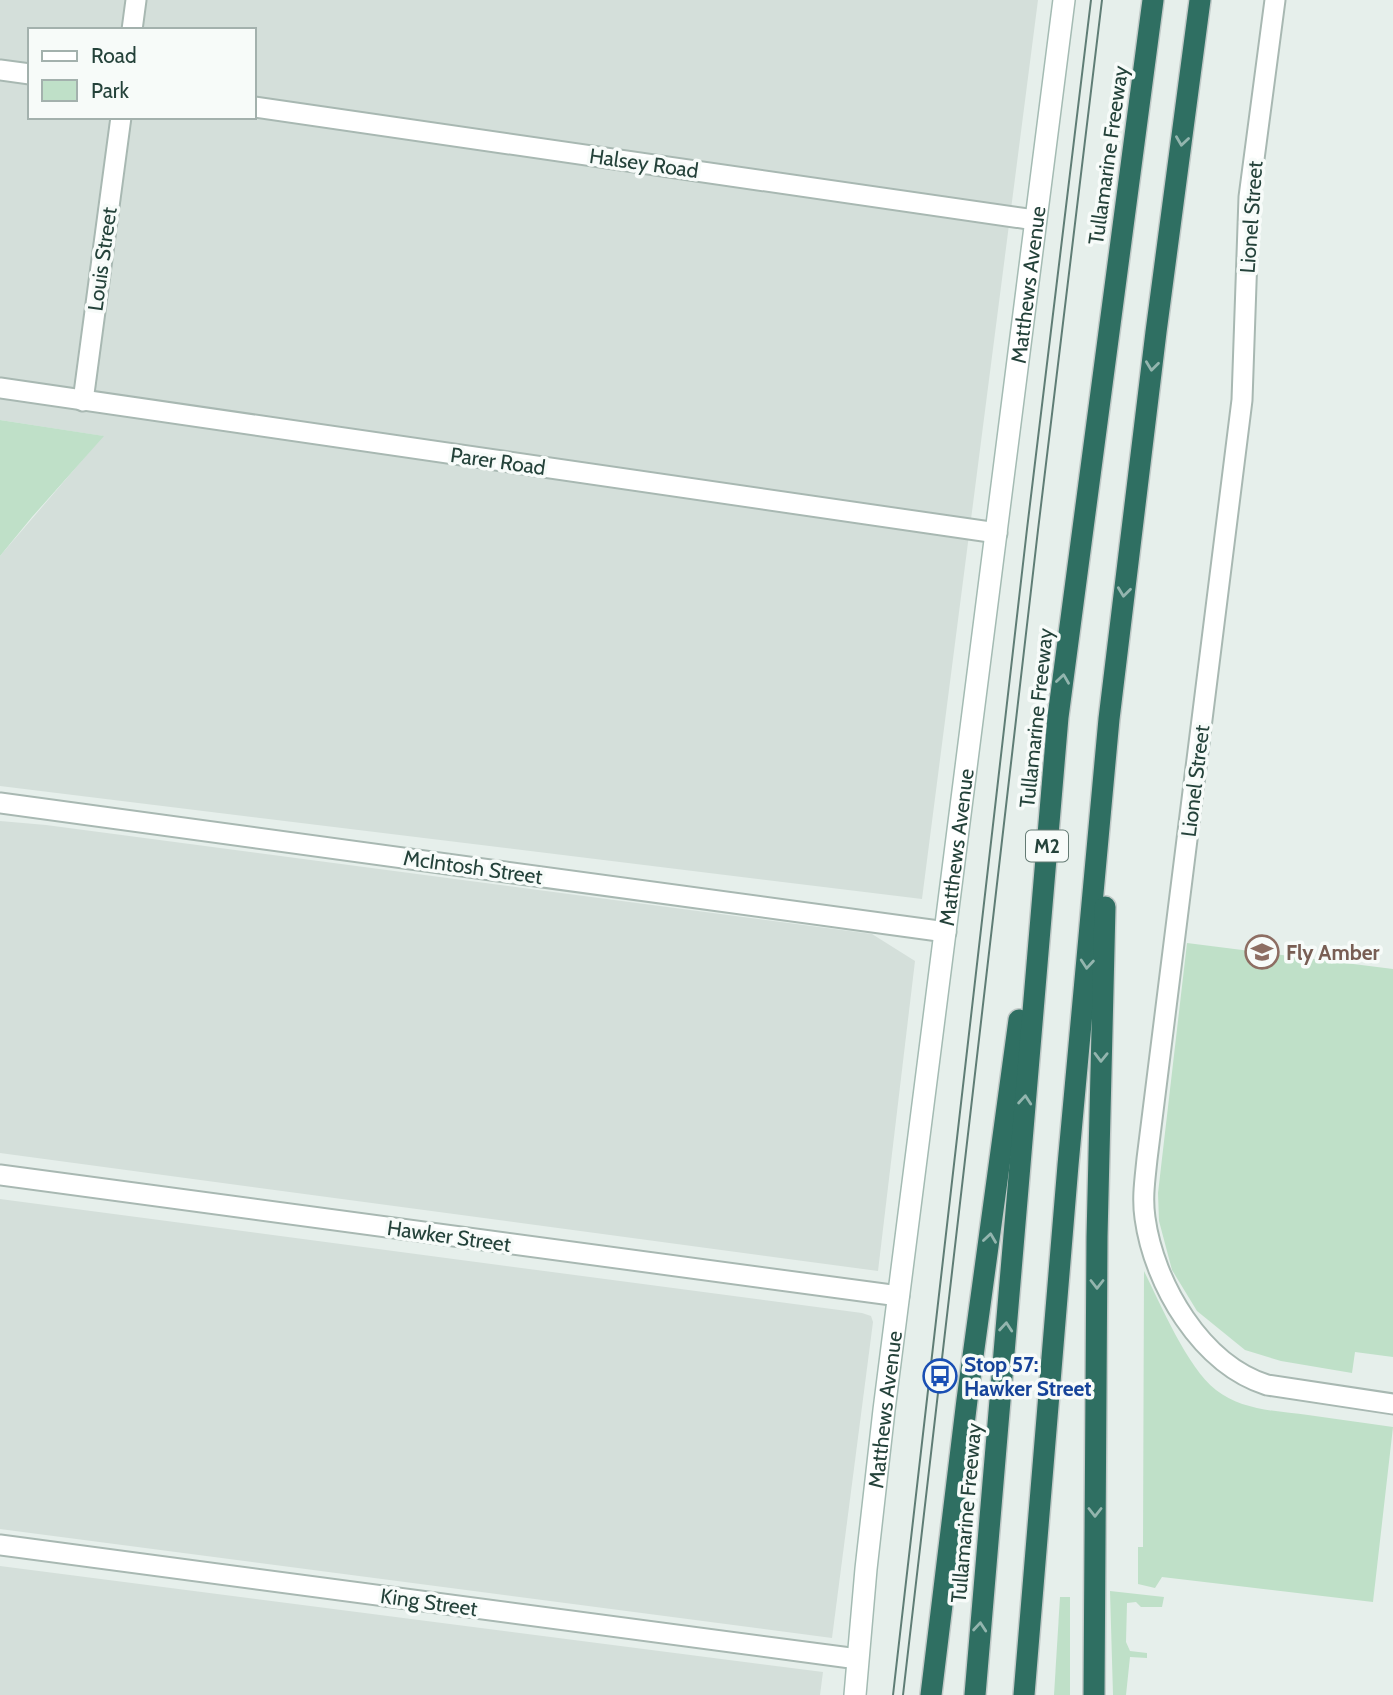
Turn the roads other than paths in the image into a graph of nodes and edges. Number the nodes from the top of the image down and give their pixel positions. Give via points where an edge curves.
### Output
1 (136, 0) edge
2 (1064, 0) edge
3 (1153, 0) edge
4 (1202, 0) edge
5 (1275, 0) edge
6 (132, 28) edge
7 (0, 70) edge
8 (28, 74) edge
9 (256, 107) edge
10 (121, 119) edge
11 (1035, 220) junction
12 (0, 388) edge
13 (83, 401) junction
14 (997, 533) junction
15 (1058, 717) junction
16 (1109, 719) junction
17 (0, 803) edge
18 (946, 932) junction
19 (0, 1175) edge
20 (899, 1296) junction
21 (1393, 1404) edge
22 (0, 1545) edge
23 (858, 1659) junction
24 (855, 1695) edge
25 (932, 1695) edge
26 (975, 1695) edge
27 (1024, 1695) edge
28 (1094, 1695) edge

1 - 6 street
2 - 11 main road, Matthews Avenue
15 -> 3 highway, Tullamarine Freeway / M2
4 -> 16 highway, M2
5 - 21 street, Lionel Street via 1250,197 1242,400 1147,1159 1144,1217 1155,1259 1174,1302 1203,1342 1231,1368 1266,1385
7 - 8 street
9 - 11 street, Halsey Road
10 - 13 street, Louis Street
11 - 14 main road, Matthews Avenue
12 - 13 street, Parer Road
13 - 14 street, Parer Road
14 - 18 main road, Matthews Avenue
25 -> 15 highway
26 -> 15 highway, Tullamarine Freeway / M2
16 -> 27 highway, M2
16 -> 28 highway via 1097,1223
17 - 18 street, McIntosh Street
18 - 20 main road, Matthews Avenue
19 - 20 street, Hawker Street
20 - 23 main road, Matthews Avenue
22 - 23 street, King Street
23 - 24 main road, Matthews Avenue

